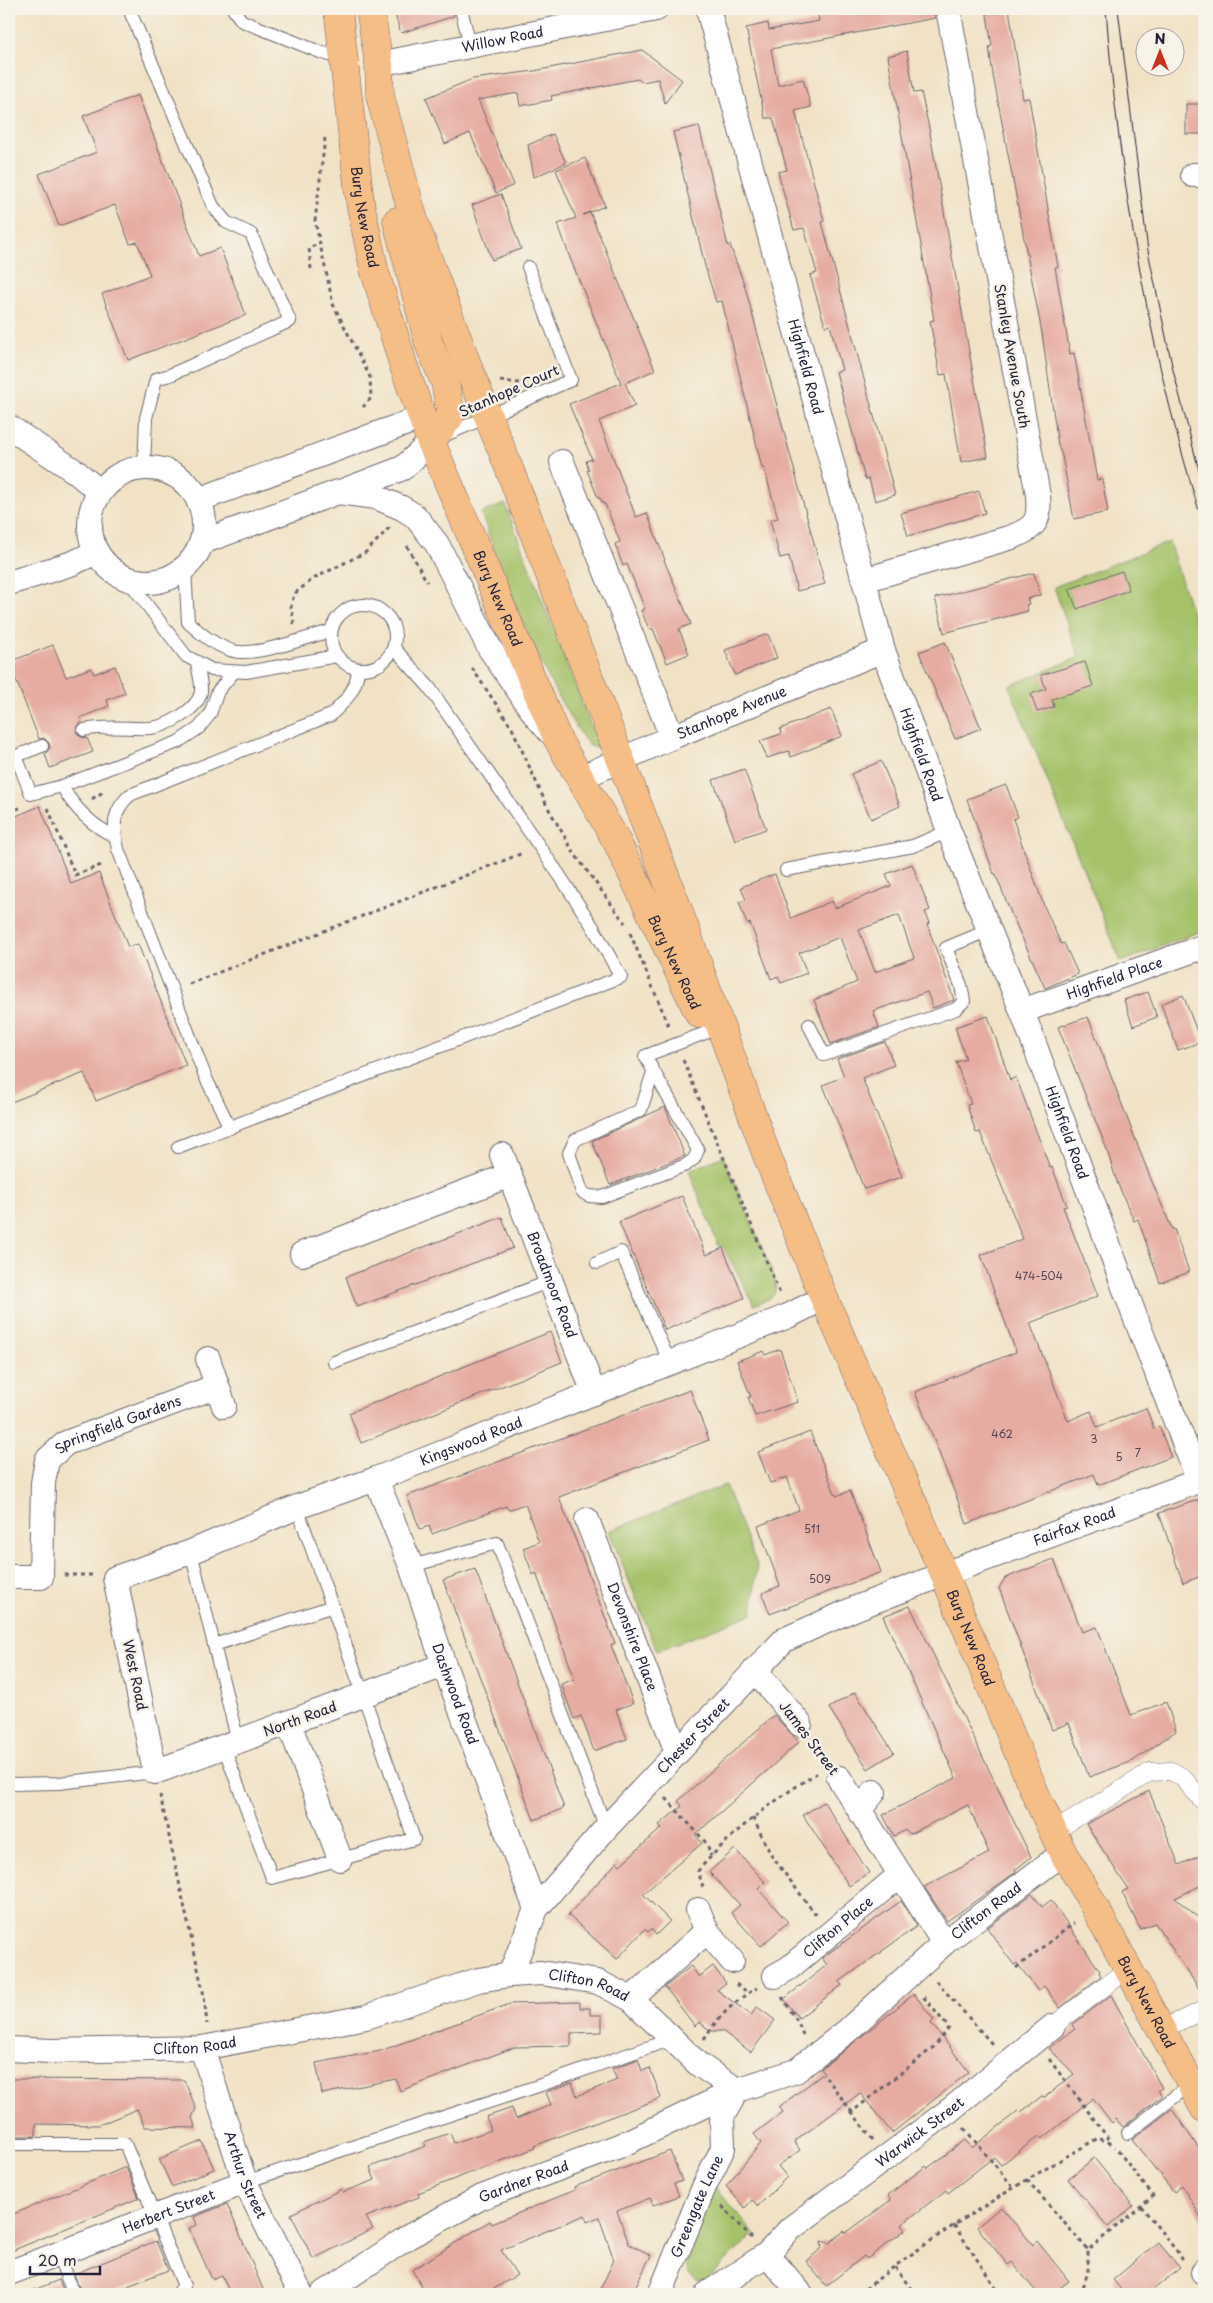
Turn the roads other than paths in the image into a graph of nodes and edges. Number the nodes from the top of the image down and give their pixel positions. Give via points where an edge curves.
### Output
1 (129, 9) edge
2 (233, 9) edge
3 (338, 9) edge
4 (370, 9) edge
5 (461, 9) edge
6 (656, 9) edge
7 (708, 9) edge
8 (948, 9) edge
9 (470, 45) junction
10 (345, 60) junction
11 (379, 64) junction
12 (383, 107) junction
13 (528, 267) dead end
14 (451, 414) junction
15 (488, 417) junction
16 (9, 428) edge
17 (427, 429) junction
18 (562, 462) dead end
19 (144, 468) junction
20 (100, 492) junction
21 (338, 492) junction
22 (198, 500) junction
23 (202, 542) junction
24 (96, 552) junction
25 (185, 568) junction
26 (128, 580) junction
27 (864, 580) junction
28 (9, 583) edge
29 (331, 631) junction
30 (394, 648) junction
31 (883, 650) junction
32 (336, 656) junction
33 (197, 662) junction
34 (358, 670) junction
35 (233, 673) junction
36 (84, 730) dead end
37 (672, 737) junction
38 (558, 740) junction
39 (42, 746) dead end
40 (621, 760) junction
41 (580, 778) junction
42 (62, 786) junction
43 (949, 832) junction
44 (115, 836) junction
45 (786, 870) dead end
46 (989, 930) junction
47 (1204, 951) edge
48 (1022, 1011) junction
49 (809, 1025) dead end
50 (708, 1032) junction
51 (653, 1072) junction
52 (230, 1128) junction
53 (178, 1148) dead end
54 (766, 1153) junction
55 (302, 1254) dead end
56 (598, 1263) dead end
57 (551, 1281) junction
58 (824, 1298) junction
59 (208, 1359) dead end
60 (334, 1362) dead end
61 (670, 1363) junction
62 (594, 1393) junction
63 (376, 1479) junction
64 (1201, 1480) edge
65 (297, 1507) junction
66 (587, 1520) dead end
67 (191, 1552) junction
68 (411, 1566) junction
69 (944, 1574) junction
70 (9, 1577) edge
71 (115, 1578) joint
72 (333, 1606) junction
73 (214, 1645) junction
74 (444, 1665) junction
75 (755, 1670) junction
76 (362, 1696) junction
77 (289, 1723) junction
78 (800, 1724) road end
79 (231, 1744) junction
80 (677, 1752) junction
81 (155, 1772) junction
82 (835, 1772) road end
83 (9, 1784) edge
84 (1204, 1802) edge
85 (606, 1828) junction
86 (1058, 1843) junction
87 (340, 1859) junction
88 (900, 1875) junction
89 (536, 1909) junction
90 (944, 1943) junction
91 (732, 1961) dead end
92 (1128, 1968) junction
93 (510, 1975) junction
94 (773, 1979) road end
95 (631, 1999) junction
96 (1204, 2010) edge
97 (1053, 2026) joint
98 (1162, 2029) junction
99 (672, 2039) junction
100 (202, 2048) junction
101 (9, 2049) edge
102 (1192, 2084) junction
103 (737, 2090) junction
104 (1204, 2108) edge
105 (1128, 2133) dead end
106 (9, 2144) edge
107 (245, 2182) junction
108 (155, 2216) junction
109 (57, 2254) junction
110 (767, 2254) junction
111 (9, 2273) edge
112 (74, 2294) edge
113 (177, 2294) edge
114 (302, 2294) edge
115 (323, 2294) edge
116 (660, 2294) edge
117 (707, 2294) edge
118 (801, 2294) edge

1 - 19 lane via 213,206 226,222 251,234 290,321 156,379 146,418
2 - 10 lane via 242,22
3 - 10 highway, Bury New Road
4 - 11 highway, Bury New Road
5 - 9 lane
6 - 9 street, Willow Road
7 - 27 street, Highfield Road
8 - 27 street, Stanley Avenue South via 1038,495 1038,517 1032,527 1012,537
9 - 11 street, Willow Road
10 - 17 highway, Bury New Road via 356,176 374,269
11 - 12 highway, Bury New Road
12 - 14 highway via 380,156 429,344 445,382
12 - 15 highway, Bury New Road via 415,224
13 - 15 lane, Stanhope Court via 571,380
14 - 15 highway
14 - 17 highway
15 - 17 lane, Stanhope Court
15 - 40 highway, Bury New Road
16 - 20 street via 76,472
17 - 21 street via 403,468
17 - 22 street
17 - 38 highway, Bury New Road
18 - 37 street
19 - 20 street via 112,480
19 - 22 street via 176,476 189,486
20 - 24 street via 90,521
21 - 23 street
21 - 38 street via 376,497 415,516 437,544 490,649 536,716
22 - 23 street via 203,514
23 - 25 street
24 - 26 street via 110,568
24 - 28 street
25 - 26 street via 168,578 148,582
25 - 29 lane via 188,622 208,639 232,651 260,651
26 - 33 lane via 186,656
27 - 31 street, Highfield Road
29 - 30 lane via 344,610 356,605 369,605 382,610 390,618 396,631
29 - 32 lane
30 - 34 lane via 382,664 369,670
30 - 52 lane via 429,687 540,847 622,977
31 - 37 street, Stanhope Avenue
31 - 43 street, Highfield Road
32 - 34 lane
32 - 35 lane
33 - 35 lane via 212,670
33 - 36 lane via 201,693 196,703 182,716 152,728 97,727
34 - 44 lane via 357,684 350,696 331,714 130,795 115,814
35 - 42 lane via 218,691 210,714 189,736
37 - 40 street, Stanhope Avenue
38 - 41 highway, Bury New Road
39 - 42 lane via 16,756 29,800
40 - 41 street, Stanhope Avenue
40 - 54 highway, Bury New Road
41 - 50 highway, Bury New Road via 616,840
42 - 44 lane via 68,798 101,830
43 - 45 lane via 913,846
43 - 46 street, Highfield Road
44 - 52 lane via 205,1076
46 - 48 street, Highfield Road
46 - 49 lane via 946,948 964,1001 956,1009 824,1055
47 - 48 street, Highfield Place via 1203,947
48 - 64 street, Highfield Road via 1134,1314
50 - 51 lane via 645,1056
50 - 54 highway, Bury New Road
51 - 51 lane via 698,1150 694,1159 602,1197 589,1196 582,1192 569,1153 575,1140 641,1110
52 - 53 lane
54 - 58 highway, Bury New Road
55 - 57 street, Broadmoor Road via 331,1233 506,1165
56 - 61 lane via 621,1252
57 - 60 lane
57 - 62 street, Broadmoor Road
58 - 61 street, Kingswood Road via 788,1316
58 - 69 highway, Bury New Road
59 - 70 street, Springfield Gardens via 221,1396 66,1443 47,1460 43,1484 41,1576
61 - 62 street, Kingswood Road
62 - 63 street, Kingswood Road
63 - 65 street, Kingswood Road
63 - 68 street, Dashwood Road
64 - 69 street, Fairfax Road
65 - 67 street, Kingswood Road
65 - 72 lane
66 - 80 street, Devonshire Place
67 - 71 street, Kingswood Road
67 - 73 lane
68 - 74 street, Dashwood Road
68 - 85 lane via 497,1543
69 - 75 street, Chester Street via 784,1640
69 - 86 highway, Bury New Road
71 - 81 street, West Road
72 - 73 lane
72 - 76 lane
73 - 79 lane
74 - 76 street, North Road
74 - 89 street, Dashwood Road
75 - 78 street, James Street
75 - 80 street, Chester Street
76 - 77 street, North Road
76 - 87 lane via 414,1839
77 - 79 street, North Road
77 - 87 street
79 - 81 street, North Road
79 - 87 lane via 272,1878
80 - 85 street, Chester Street
81 - 83 lane via 59,1784
82 - 88 street, James Street via 867,1801
84 - 86 street via 1182,1777 1171,1771 1150,1772 1140,1776
85 - 89 street, Chester Street
86 - 90 street, Clifton Road
86 - 92 highway, Bury New Road
88 - 90 street, James Street
88 - 94 street, Clifton Place
89 - 93 street, Chester Street
90 - 103 street, Clifton Road via 847,2031 796,2071
91 - 95 street via 702,1920
92 - 97 street, Warwick Street
92 - 98 highway, Bury New Road
93 - 95 street, Clifton Road via 541,1973 598,1982
93 - 100 street, Clifton Road via 478,1980 366,2017
95 - 99 street, Clifton Road
96 - 98 street
97 - 110 street, Warwick Street via 950,2110 790,2229
98 - 102 highway, Bury New Road
99 - 103 street, Clifton Road via 693,2059
99 - 107 lane
100 - 101 street, Clifton Road
100 - 107 street, Arthur Street
102 - 104 highway, Bury New Road
102 - 105 lane
103 - 115 street, Gardner Road via 619,2146 482,2197 408,2237
103 - 116 street, Greengate Lane via 722,2118 723,2148
106 - 108 lane via 125,2144
107 - 108 street, Herbert Street
107 - 114 street, Arthur Street
108 - 109 street, Herbert Street
108 - 113 lane via 184,2286
109 - 111 street, Herbert Street
109 - 112 lane
110 - 117 street, Warwick Street
110 - 118 street

